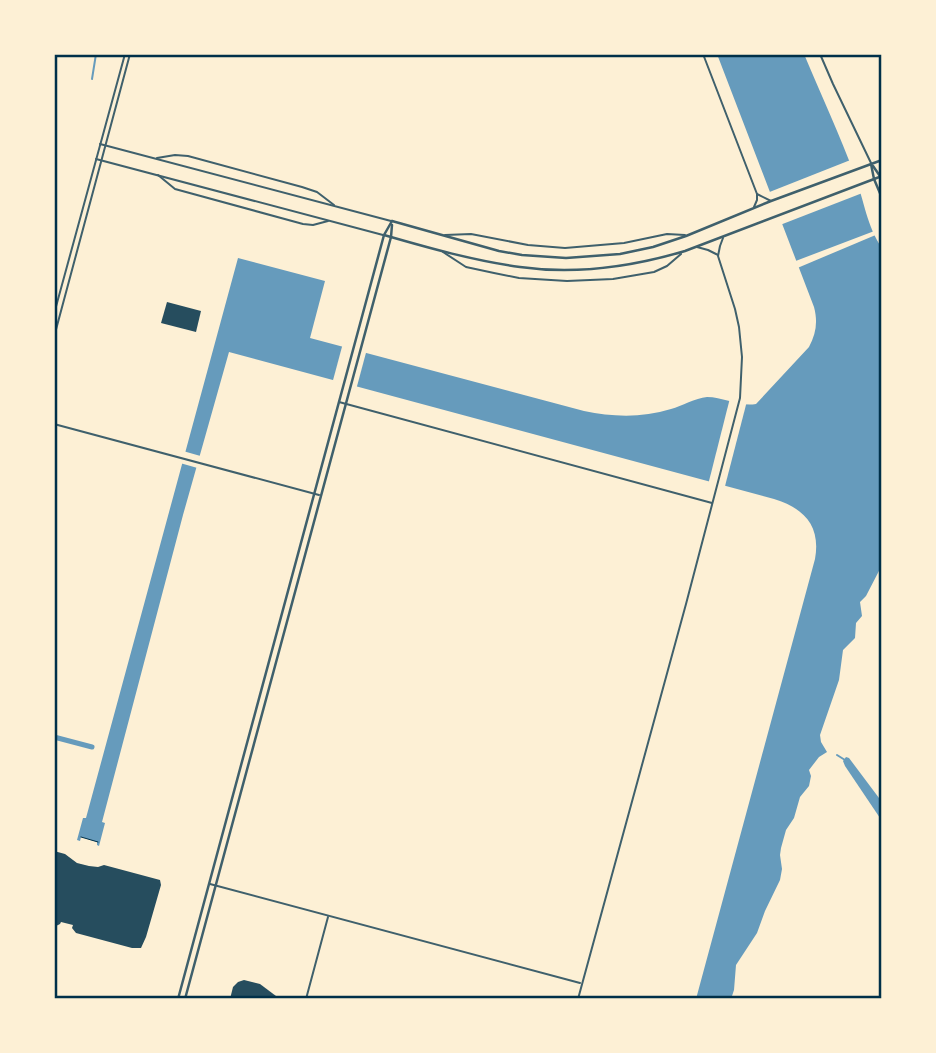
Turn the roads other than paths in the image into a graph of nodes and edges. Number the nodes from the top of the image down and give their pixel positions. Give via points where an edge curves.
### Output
1 (125, 54) edge
2 (130, 54) edge
3 (703, 54) edge
4 (820, 54) edge
5 (100, 144) junction
6 (105, 145) junction
7 (96, 159) junction
8 (155, 159) junction
9 (101, 160) junction
10 (882, 160) edge
11 (871, 164) junction
12 (157, 175) junction
13 (881, 177) edge
14 (874, 179) junction
15 (757, 194) junction
16 (882, 198) edge
17 (771, 201) junction
18 (335, 206) junction
19 (753, 208) junction
20 (330, 221) junction
21 (392, 221) junction
22 (384, 235) junction
23 (445, 235) junction
24 (686, 236) junction
25 (391, 237) junction
26 (724, 237) junction
27 (696, 247) junction
28 (440, 250) junction
29 (685, 251) junction
30 (718, 256) junction
31 (54, 314) edge
32 (54, 337) edge
33 (339, 402) junction
34 (345, 404) junction
35 (54, 424) edge
36 (314, 494) junction
37 (320, 495) junction
38 (713, 503) junction
39 (209, 884) junction
40 (215, 886) junction
41 (328, 916) junction
42 (582, 984) junction
43 (178, 999) edge
44 (185, 999) edge
45 (306, 999) edge
46 (578, 999) edge

1 - 5 street
2 - 6 street
3 - 15 street
4 - 11 street
5 - 6 street
5 - 7 street
6 - 8 street
6 - 9 street
7 - 9 street
7 - 31 street
8 - 18 street
8 - 18 street via 188,156 317,192
9 - 12 street
9 - 32 street
10 - 11 street
11 - 13 street
11 - 14 street
11 - 17 street
12 - 20 street
12 - 20 street via 175,189 303,224
13 - 14 street
14 - 16 street
14 - 26 street
15 - 17 street
15 - 19 street
17 - 19 street
18 - 21 street
19 - 24 street
20 - 22 street
21 - 22 street
21 - 23 street
21 - 25 street
22 - 25 street
22 - 33 street
23 - 24 street via 471,234 565,248 667,234
23 - 24 street via 499,251 566,258 620,254
25 - 28 street
25 - 34 street
26 - 27 street
26 - 30 street
27 - 29 street
27 - 30 street
28 - 29 street via 521,267 566,270 621,266
28 - 29 street via 466,267 519,278 567,281 654,272
30 - 38 street via 739,327 742,369 740,398
33 - 34 street
33 - 36 street
34 - 37 street
34 - 38 street
35 - 36 street
36 - 37 street
36 - 39 street
37 - 40 street
38 - 42 street
39 - 40 street
39 - 43 street
40 - 41 street
40 - 44 street
41 - 42 street
41 - 45 street
42 - 46 street

